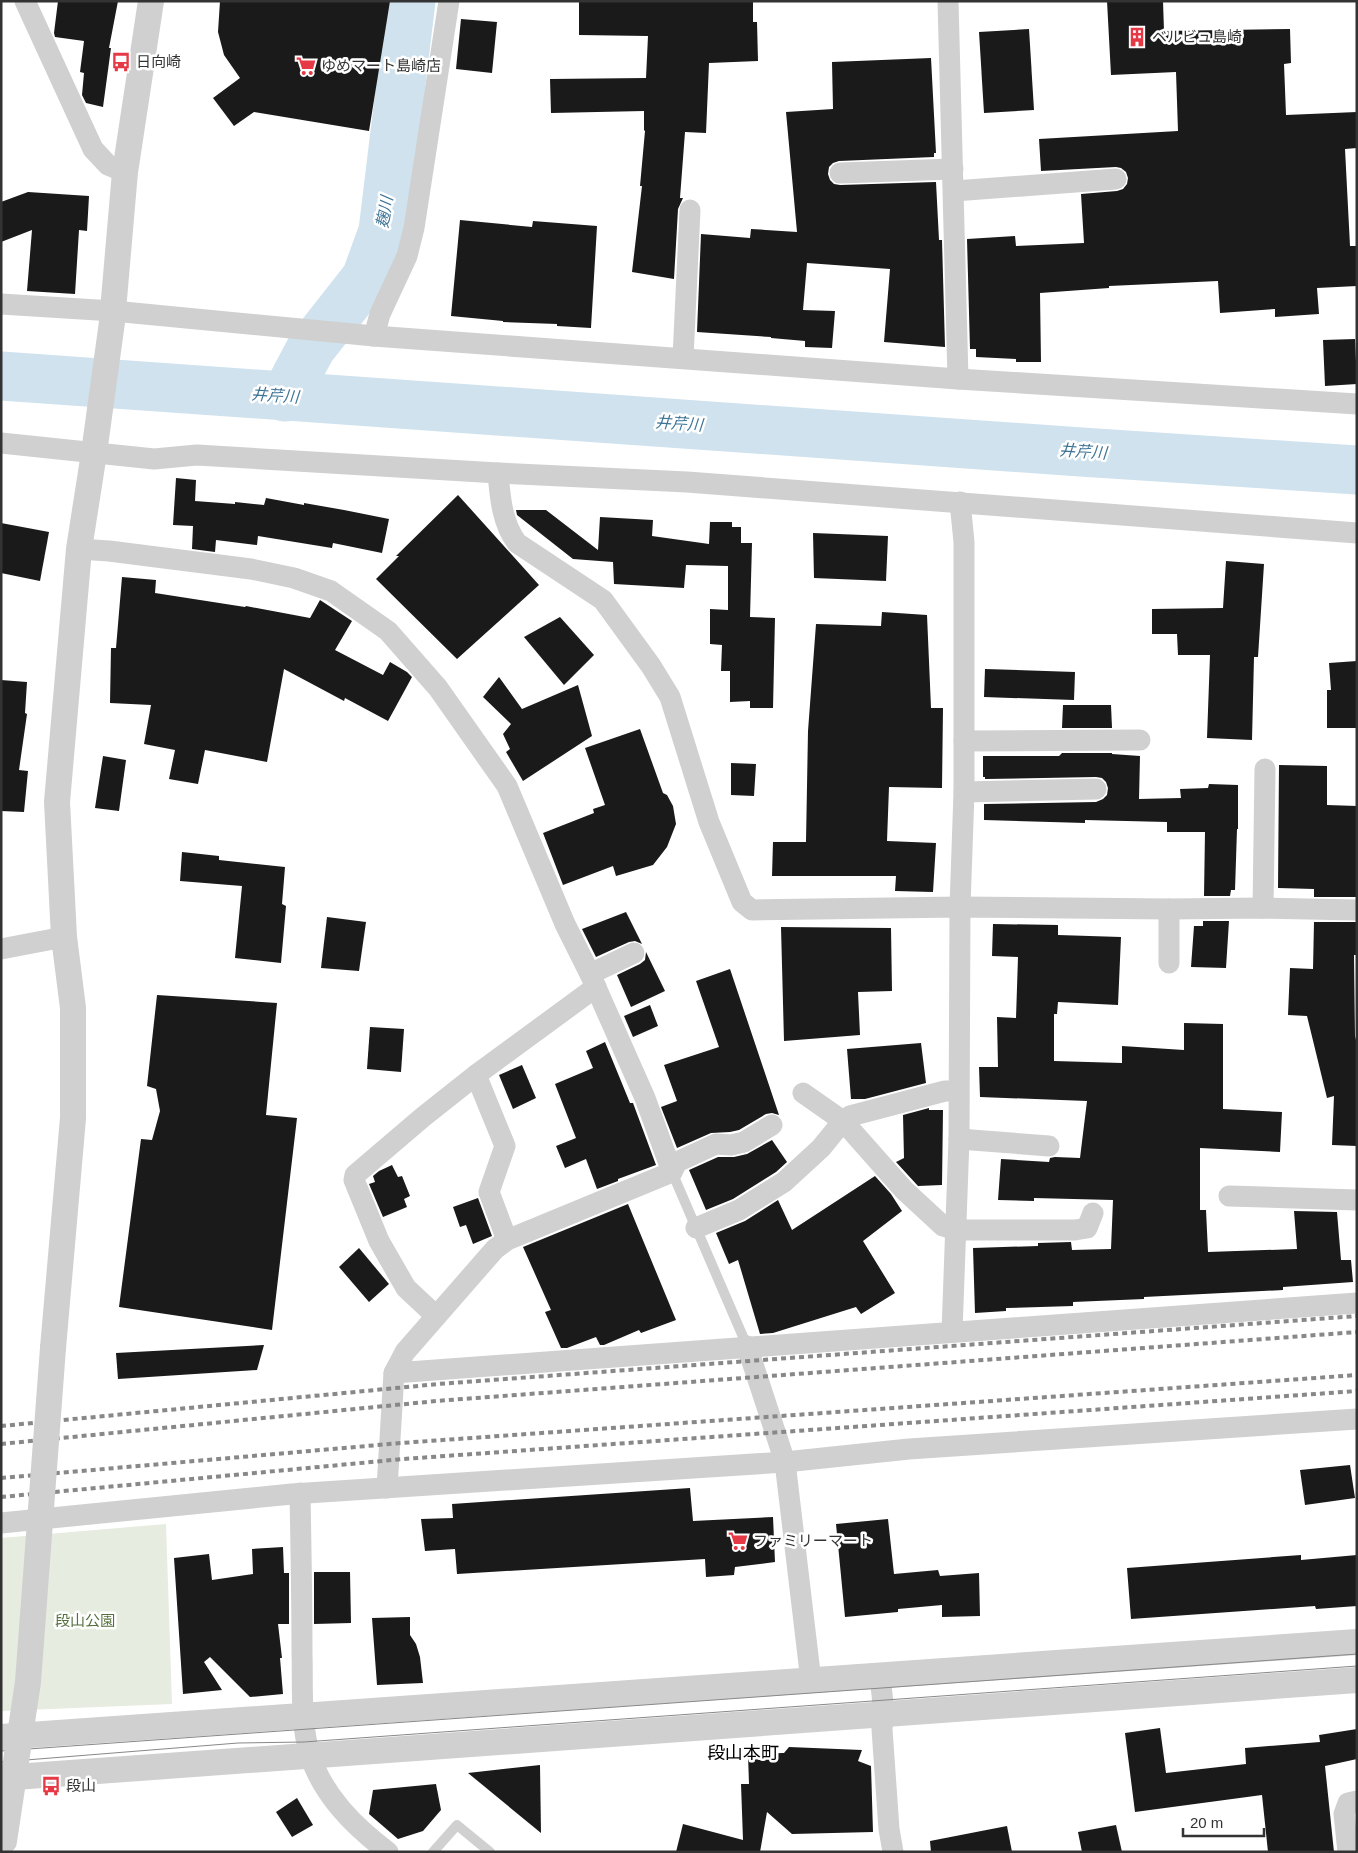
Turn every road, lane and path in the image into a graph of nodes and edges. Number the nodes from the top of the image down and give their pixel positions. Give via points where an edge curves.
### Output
1 (24, 1) edge
2 (151, 1) edge
3 (449, 1) edge
4 (948, 1) edge
5 (953, 169) junction
6 (124, 172) junction
7 (840, 173) dead end
8 (1116, 179) dead end
9 (954, 192) junction
10 (690, 210) dead end
11 (1, 304) edge
12 (112, 317) junction
13 (374, 336) junction
14 (683, 358) junction
15 (958, 378) junction
16 (1357, 404) edge
17 (1, 443) edge
18 (95, 445) junction
19 (498, 473) junction
20 (960, 502) junction
21 (1357, 533) edge
22 (79, 549) junction
23 (1140, 740) dead end
24 (964, 741) junction
25 (1265, 769) dead end
26 (1096, 789) dead end
27 (964, 792) junction
28 (960, 907) junction
29 (1263, 908) junction
30 (1169, 909) junction
31 (1357, 910) edge
32 (64, 937) junction
33 (1, 949) edge
34 (634, 953) dead end
35 (1169, 963) dead end
36 (593, 980) junction
37 (476, 1075) junction
38 (958, 1091) junction
39 (803, 1093) dead end
40 (843, 1121) junction
41 (772, 1125) dead end
42 (959, 1139) junction
43 (1049, 1146) dead end
44 (672, 1172) junction
45 (1229, 1196) dead end
46 (1357, 1200) edge
47 (1093, 1214) dead end
48 (696, 1228) junction
49 (956, 1230) junction
50 (507, 1240) junction
51 (1357, 1302) edge
52 (436, 1316) junction
53 (952, 1332) junction
54 (747, 1346) junction
55 (394, 1373) junction
56 (1357, 1419) edge
57 (785, 1462) junction
58 (387, 1488) junction
59 (300, 1493) junction
60 (1, 1523) edge
61 (1357, 1642) edge
62 (880, 1676) junction
63 (1357, 1680) edge
64 (811, 1681) junction
65 (884, 1713) junction
66 (303, 1716) junction
67 (1, 1737) edge
68 (310, 1754) junction
69 (1, 1778) edge
70 (1357, 1801) edge
71 (4, 1841) dead end
72 (388, 1852) edge
73 (433, 1852) edge
74 (490, 1852) edge
75 (893, 1852) edge
76 (1348, 1852) edge

1 - 6 street via 93,148 108,165
2 - 6 street
3 - 13 street via 414,228 407,256 380,314
4 - 5 street
5 - 7 street
5 - 9 street
6 - 12 street
8 - 9 street
9 - 15 street
10 - 14 street
11 - 12 street
12 - 13 street
12 - 18 street
13 - 14 street
14 - 15 street
15 - 16 street
17 - 18 street
18 - 19 street via 154,459 197,455
18 - 22 street
19 - 20 street via 687,482
19 - 28 street via 500,501 510,534 517,543 603,600 670,697 709,822 742,902 752,910
20 - 21 street
20 - 24 street via 964,542
22 - 32 street via 57,802
22 - 36 street via 251,569 294,578 331,591 388,631 438,688 507,786 565,924
23 - 24 street
24 - 27 street
25 - 29 street
26 - 27 street
27 - 28 street
28 - 30 street
28 - 38 street
29 - 30 street
29 - 31 street
30 - 35 street
32 - 33 street
32 - 71 street, bridge via 73,1008 73,1118 28,1682
34 - 36 street
36 - 37 street
36 - 44 street via 645,1098
37 - 50 street via 505,1146 489,1192
37 - 52 street via 355,1175 354,1180 380,1241 406,1288
38 - 40 street via 850,1116
38 - 42 street
39 - 40 street
40 - 48 street via 784,1182 738,1210
40 - 49 street via 904,1190 943,1226
41 - 44 street via 744,1142 716,1144 677,1162
42 - 43 street
42 - 49 street
44 - 48 lane
44 - 50 street
45 - 46 street
47 - 49 street via 1086,1228 1075,1230
48 - 54 lane
49 - 53 street
50 - 52 street
51 - 53 street
52 - 55 street via 405,1352
53 - 54 street
54 - 55 street
54 - 57 street
55 - 58 street
56 - 57 street via 919,1449
57 - 58 street
57 - 64 street
58 - 59 street
59 - 60 street
59 - 66 street
61 - 62 street
62 - 64 street
62 - 65 street
63 - 65 street
64 - 66 street
65 - 68 street
65 - 75 street via 882,1729
66 - 67 street
66 - 68 street
68 - 69 street
68 - 72 street via 328,1791 348,1819
70 - 76 street via 1348,1803 1344,1814
73 - 74 lane via 457,1825

